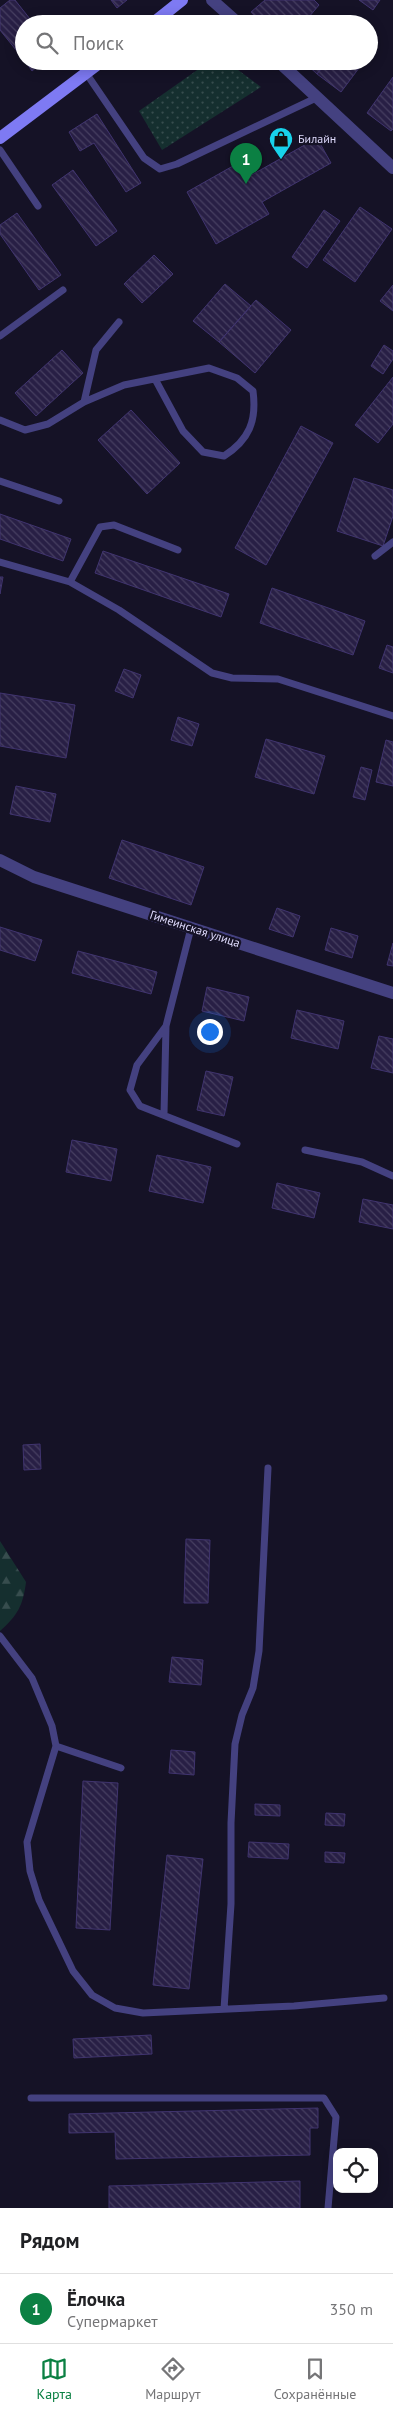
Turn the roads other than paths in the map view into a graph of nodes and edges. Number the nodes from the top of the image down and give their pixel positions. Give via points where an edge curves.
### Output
1 (182, 0) edge
2 (212, 0) edge
3 (163, 15) edge
4 (228, 15) edge
5 (90, 70) edge
6 (287, 70) edge
7 (86, 73) junction
8 (316, 98) junction
9 (0, 138) edge
10 (0, 150) edge
11 (393, 168) edge
12 (38, 206) dead end
13 (63, 290) dead end
14 (119, 322) dead end
15 (0, 336) edge
16 (155, 379) junction
17 (84, 402) junction
18 (0, 420) edge
19 (0, 481) edge
20 (59, 501) dead end
21 (393, 542) edge
22 (178, 550) dead end
23 (375, 556) dead end
24 (0, 562) edge
25 (70, 582) junction
26 (393, 716) edge
27 (0, 860) edge
28 (191, 928) junction
29 (393, 993) edge
30 (166, 1026) junction
31 (164, 1114) junction
32 (237, 1144) dead end
33 (305, 1150) dead end
34 (393, 1176) edge
35 (268, 1468) dead end
36 (0, 1636) edge
37 (56, 1746) junction
38 (121, 1768) dead end
39 (384, 1998) dead end
40 (224, 2009) junction
41 (31, 2098) dead end
42 (328, 2208) edge

1 - 3 main road
2 - 4 street
5 - 7 main road
6 - 8 street
7 - 8 lane via 144,158 160,169
7 - 9 main road
8 - 11 street
10 - 12 lane
13 - 15 lane
14 - 17 lane via 96,350
16 - 16 lane via 183,430 203,452 224,456 238,447 250,429 255,410 253,391 237,378 208,368
16 - 17 lane via 124,386
17 - 18 lane via 48,424 25,430
19 - 20 lane
21 - 23 lane
22 - 25 lane via 114,525 100,527
24 - 25 lane
25 - 26 lane via 212,673 232,678 278,679
27 - 28 street, Гимеинская улица via 34,877
28 - 29 street, Гимеинская улица
28 - 30 lane
30 - 31 lane
30 - 31 lane via 137,1065 130,1090 140,1106
31 - 32 lane
33 - 34 lane via 362,1162
35 - 40 lane via 258,1651 253,1688 235,1744 231,1904
36 - 37 lane via 32,1678 52,1726
37 - 38 lane
37 - 40 lane via 27,1842 30,1871 39,1900 73,1971 92,1996 115,2008 142,2013
39 - 40 lane
41 - 42 lane via 324,2098 336,2117

